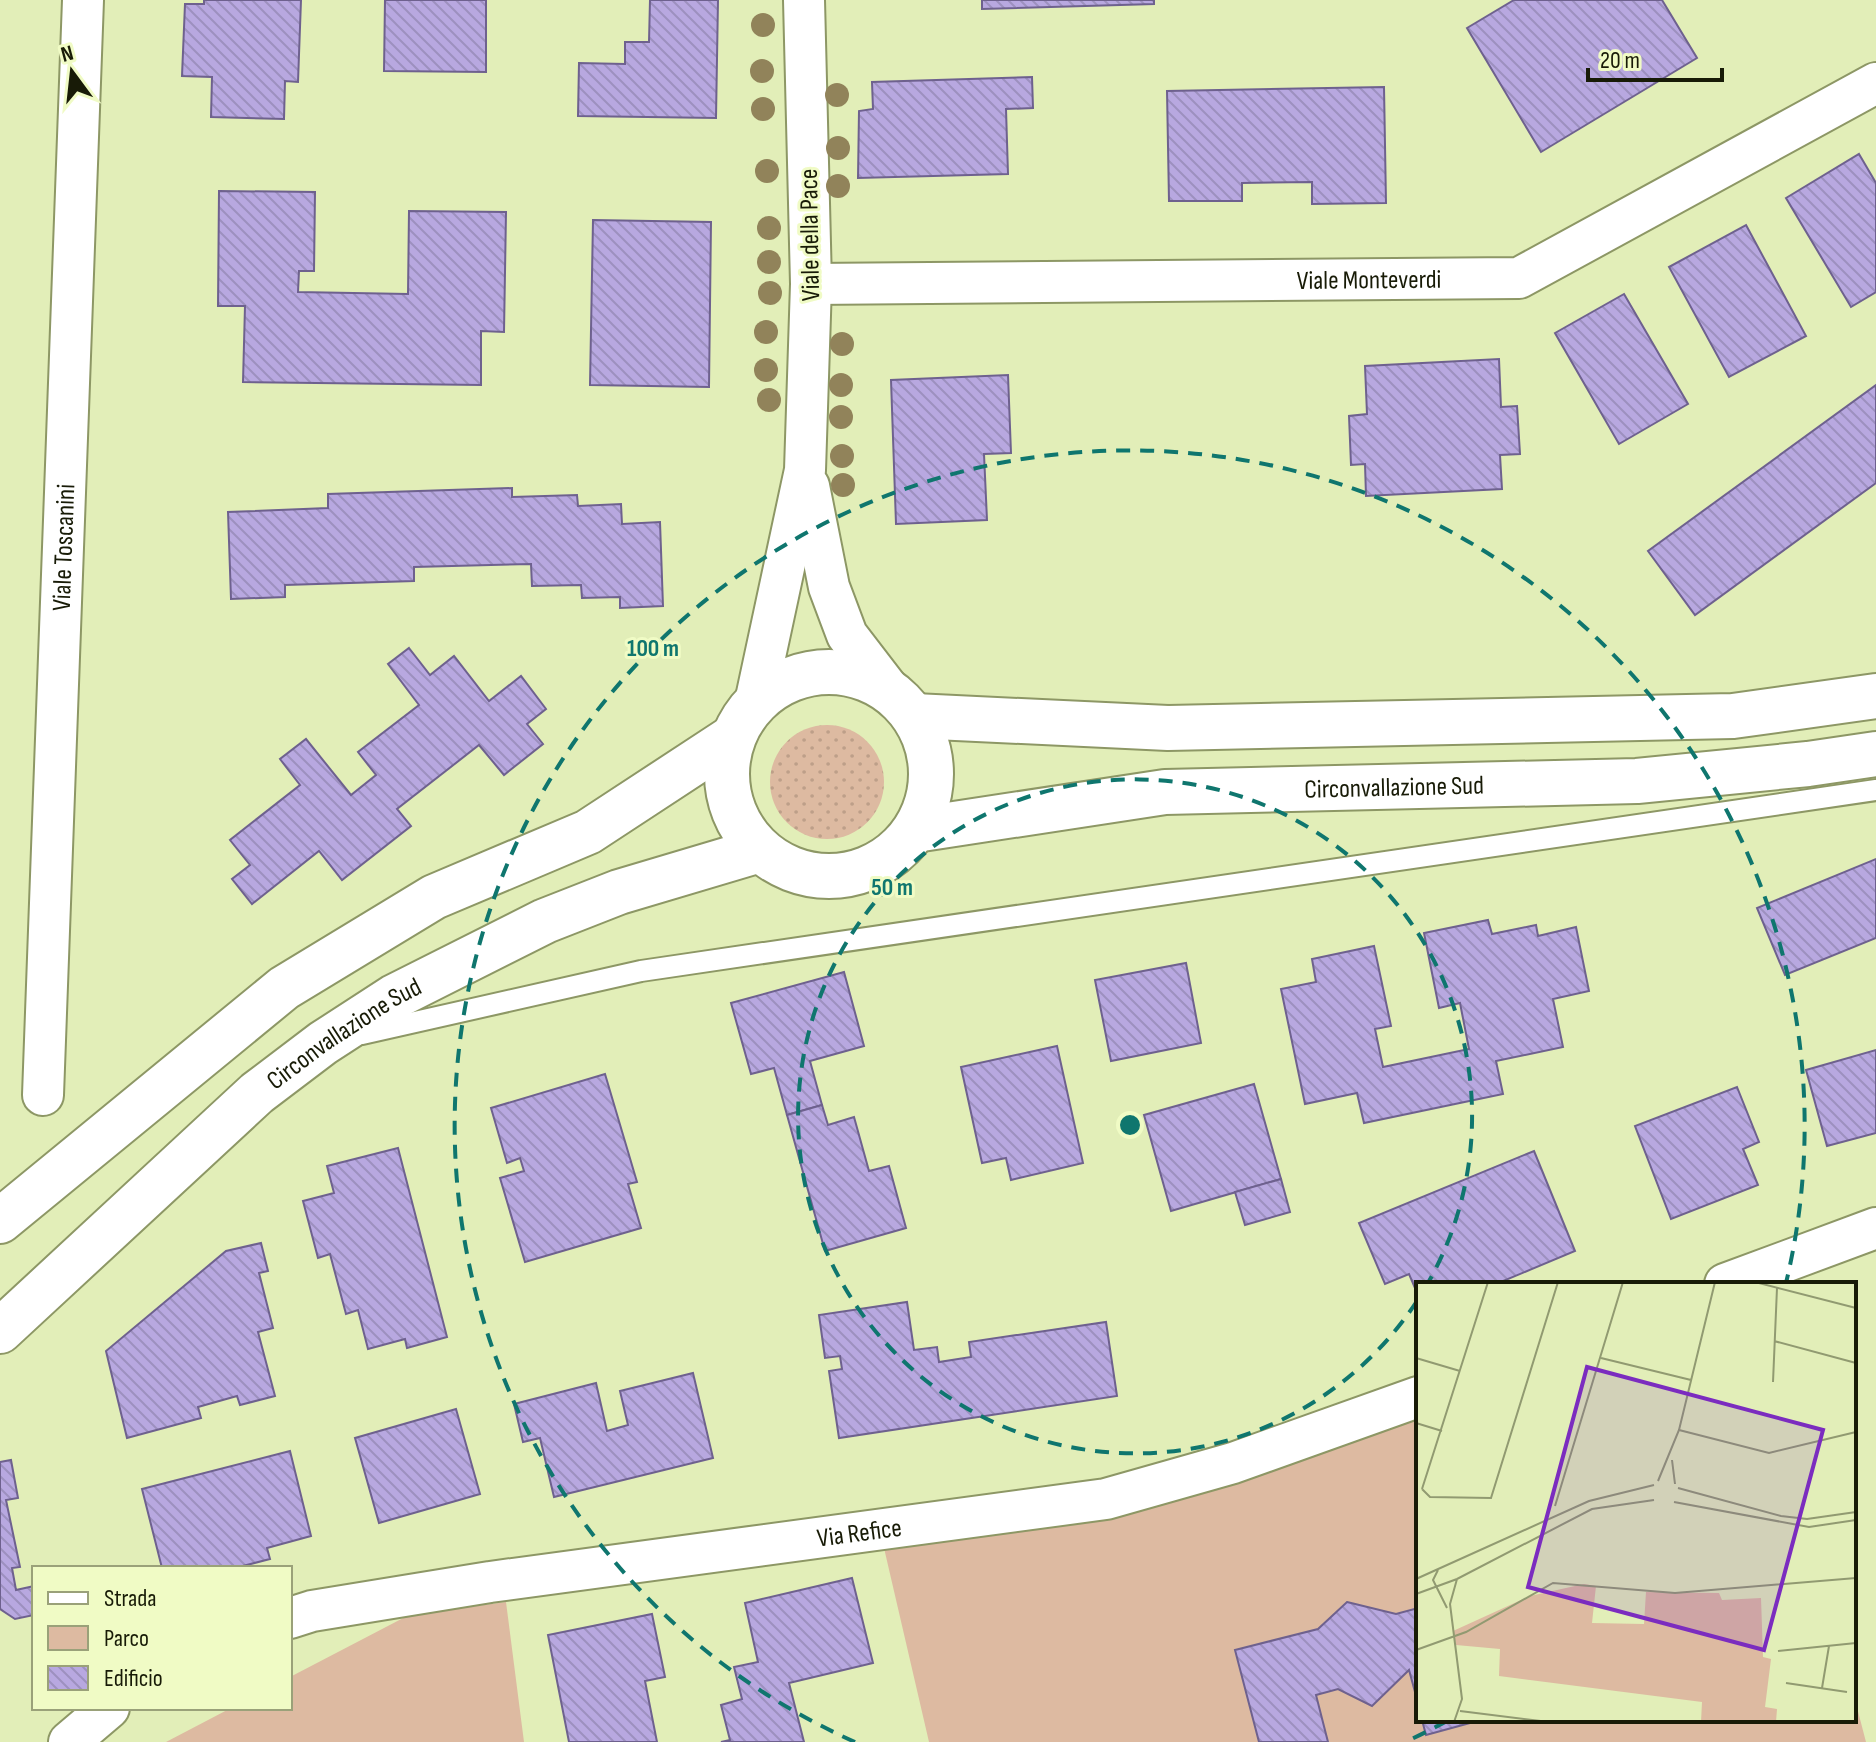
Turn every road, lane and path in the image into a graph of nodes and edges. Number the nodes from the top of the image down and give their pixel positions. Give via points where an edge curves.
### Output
1 (83, 0) edge
2 (804, 0) edge
3 (1876, 83) edge
4 (811, 284) junction
5 (805, 470) junction
6 (1876, 696) edge
7 (902, 704) junction
8 (744, 720) junction
9 (1876, 754) edge
10 (1876, 790) edge
11 (915, 830) junction
12 (760, 850) junction
13 (323, 1043) junction
14 (43, 1095) dead end
15 (0, 1221) edge
16 (1876, 1228) edge
17 (1730, 1282) edge
18 (0, 1331) edge
19 (1416, 1398) edge
20 (292, 1617) edge
21 (107, 1710) edge
22 (69, 1742) edge

1 - 14 street, Viale Toscanini
2 - 4 street, Viale della Pace
3 - 4 street, Viale Monteverdi via 1519,278
4 - 5 street, Viale della Pace
5 - 7 street, Viale della Pace via 829,587 847,635
5 - 8 street, Viale della Pace
6 - 7 main road via 1733,716 1168,728
7 - 8 main road via 864,677 835,671 778,684
7 - 11 main road via 927,743 932,772 928,802
8 - 12 main road via 726,767 729,798 741,827
8 - 15 main road via 588,832 434,897 284,988
9 - 11 main road, Circonvallazione Sud via 1637,781 1165,792
10 - 13 lane via 641,971
11 - 12 main road via 891,856 860,872 825,877 790,869
12 - 13 main road, Circonvallazione Sud via 619,892 545,921 394,997
13 - 18 main road, Circonvallazione Sud via 257,1093
16 - 17 street
19 - 20 street, Via Refice via 1233,1463 1106,1499 490,1582
21 - 22 street

